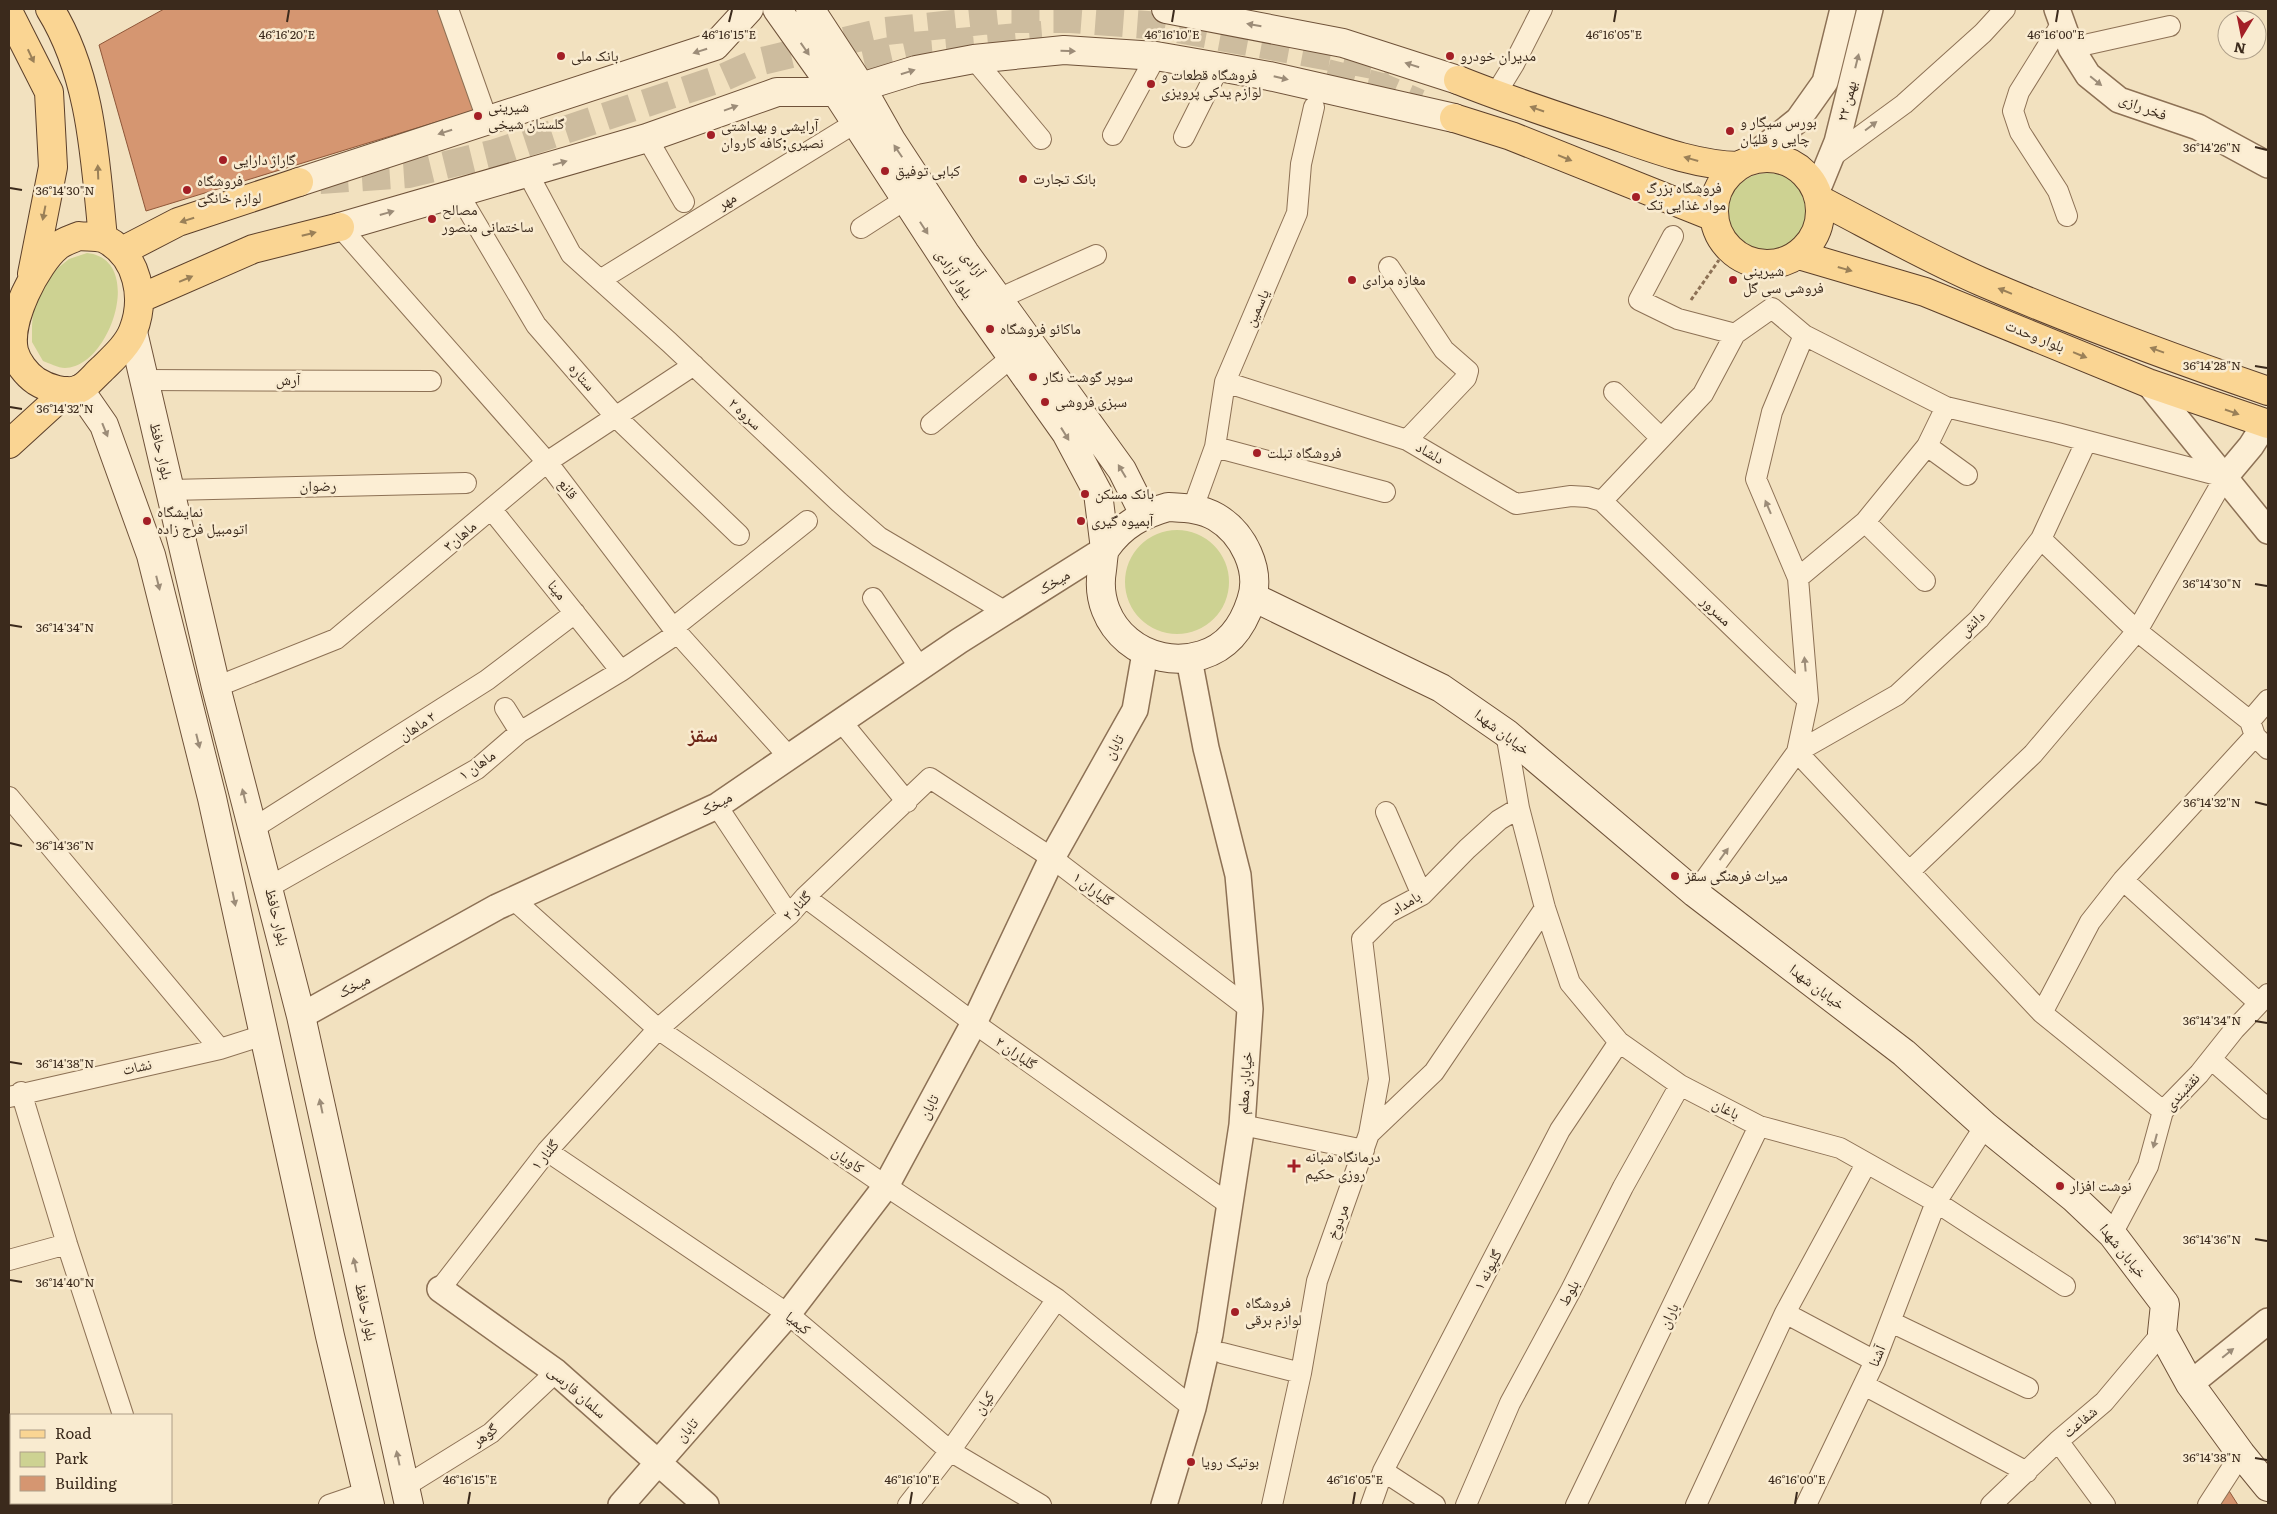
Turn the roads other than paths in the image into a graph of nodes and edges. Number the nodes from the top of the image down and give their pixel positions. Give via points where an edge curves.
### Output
1 (50, 9) edge
2 (448, 9) edge
3 (749, 9) edge
4 (777, 9) edge
5 (817, 9) edge
6 (1166, 9) edge
7 (1542, 9) edge
8 (1843, 9) edge
9 (2006, 9) edge
10 (9, 13) edge
11 (1868, 15) edge
12 (2060, 16) edge
13 (2170, 26) dead end
14 (2071, 48) junction
15 (1156, 56) junction
16 (974, 59) junction
17 (1219, 67) junction
18 (848, 90) junction
19 (1494, 95) junction
20 (1314, 107) dead end
21 (487, 119) junction
22 (855, 123) junction
23 (1113, 135) dead end
24 (1184, 137) dead end
25 (647, 138) junction
26 (1041, 139) dead end
27 (1833, 156) junction
28 (1743, 164) junction
29 (2268, 165) edge
30 (527, 172) junction
31 (458, 193) junction
32 (1819, 195) junction
33 (906, 199) junction
34 (684, 202) dead end
35 (2067, 216) dead end
36 (1714, 217) junction
37 (340, 227) junction
38 (861, 228) dead end
39 (1673, 236) dead end
40 (112, 245) junction
41 (1096, 255) dead end
42 (1799, 255) junction
43 (1389, 267) dead end
44 (600, 280) junction
45 (30, 284) junction
46 (141, 298) junction
47 (998, 299) junction
48 (133, 332) junction
49 (1735, 334) junction
50 (1804, 335) junction
51 (11, 353) edge
52 (1012, 357) junction
53 (694, 365) junction
54 (144, 380) junction
55 (431, 381) dead end
56 (1225, 382) junction
57 (2148, 383) junction
58 (73, 390) junction
59 (2268, 391) edge
60 (1614, 392) dead end
61 (1946, 407) junction
62 (616, 416) junction
63 (931, 424) dead end
64 (2267, 424) edge
65 (1661, 438) junction
66 (1407, 440) junction
67 (2086, 442) junction
68 (9, 444) edge
69 (1215, 446) junction
70 (1927, 446) junction
71 (547, 462) junction
72 (1967, 475) dead end
73 (2225, 477) junction
74 (466, 483) dead end
75 (170, 490) junction
76 (1385, 492) dead end
77 (1602, 501) junction
78 (1193, 508) junction
79 (492, 510) junction
80 (1144, 514) junction
81 (807, 521) dead end
82 (1625, 521) joint
83 (1865, 522) junction
84 (2268, 531) edge
85 (739, 535) dead end
86 (2041, 539) junction
87 (1105, 549) junction
88 (1798, 578) junction
89 (1925, 581) dead end
90 (1253, 597) junction
91 (873, 598) dead end
92 (1006, 612) junction
93 (575, 613) junction
94 (675, 630) junction
95 (2137, 631) junction
96 (1145, 653) junction
97 (1189, 659) junction
98 (920, 668) junction
99 (621, 672) junction
100 (216, 687) junction
101 (1808, 700) junction
102 (2268, 700) edge
103 (505, 708) dead end
104 (840, 720) junction
105 (520, 732) junction
106 (1506, 733) junction
107 (2258, 735) edge
108 (1797, 752) junction
109 (790, 758) junction
110 (930, 778) joint
111 (9, 797) edge
112 (907, 802) junction
113 (717, 806) junction
114 (1519, 808) junction
115 (1386, 812) dead end
116 (252, 829) junction
117 (1052, 858) junction
118 (1910, 871) junction
119 (2123, 880) junction
120 (269, 887) junction
121 (1695, 893) junction
122 (1422, 895) junction
123 (805, 897) junction
124 (513, 899) junction
125 (1545, 908) junction
126 (789, 915) junction
127 (2264, 999) edge
128 (1250, 1009) junction
129 (2042, 1013) junction
130 (301, 1016) junction
131 (974, 1023) junction
132 (658, 1029) junction
133 (264, 1035) junction
134 (1619, 1042) junction
135 (220, 1049) junction
136 (2211, 1059) junction
137 (1680, 1085) junction
138 (15, 1095) edge
139 (2163, 1110) junction
140 (2268, 1110) edge
141 (1242, 1125) junction
142 (1759, 1126) junction
143 (1986, 1126) junction
144 (1366, 1142) junction
145 (547, 1151) junction
146 (1866, 1164) junction
147 (886, 1186) junction
148 (1936, 1202) junction
149 (1230, 1205) junction
150 (2112, 1234) junction
151 (67, 1244) junction
152 (9, 1260) edge
153 (2065, 1286) dead end
154 (440, 1288) joint
155 (1057, 1300) junction
156 (788, 1314) junction
157 (1785, 1314) junction
158 (2268, 1321) edge
159 (1891, 1322) junction
160 (2162, 1333) junction
161 (1222, 1353) dead end
162 (1875, 1361) junction
163 (556, 1372) junction
164 (1301, 1373) junction
165 (2190, 1384) junction
166 (1864, 1385) junction
167 (2028, 1388) dead end
168 (1193, 1408) junction
169 (124, 1414) edge
170 (2058, 1441) junction
171 (950, 1450) junction
172 (2241, 1454) junction
173 (658, 1463) junction
174 (1383, 1471) junction
175 (2027, 1472) junction
176 (2268, 1487) edge
177 (406, 1496) edge
178 (369, 1499) edge
179 (1998, 1503) edge
180 (329, 1505) edge
181 (621, 1505) edge
182 (706, 1505) edge
183 (908, 1505) edge
184 (1041, 1505) edge
185 (1164, 1505) edge
186 (1272, 1505) edge
187 (1371, 1505) edge
188 (1435, 1505) edge
189 (1466, 1505) edge
190 (1576, 1505) edge
191 (1696, 1505) edge
192 (1806, 1505) edge
193 (2105, 1505) edge
194 (2208, 1505) edge

40 -> 1 main road via 85,100 64,32
2 - 21 street
3 -> 21 main road via 715,46
4 -> 18 main road, بلوار آزادی
5 - 18 main road, آزادی
19 -> 6 main road via 1344,43
7 - 19 street
8 - 28 street, ۲۲ بهمن via 1825,82 1798,120
27 -> 9 street via 1904,104
10 -> 45 main road via 49,92 54,167
27 -> 11 street, ۲۲ بهمن
12 - 14 street, فخر رازی
12 - 35 street via 2019,92 2013,111 2020,132 2058,191
13 - 14 street
14 -> 29 street, فخر رازی via 2088,75 2119,100 2198,127
16 -> 15 main road via 1064,50
15 - 17 main road
15 - 23 street
18 -> 16 main road via 916,70
16 - 26 street
17 - 24 street
17 -> 36 main road via 1454,118 1511,136
18 - 22 main road, بلوار آزادی
25 -> 18 main road via 777,92
47 -> 18 main road, آزادی via 891,140
28 -> 19 main road via 1713,166
20 - 56 street, یاسمین via 1300,164 1297,213
21 -> 40 main road
22 - 33 main road, بلوار آزادی
22 - 44 street, مهر
30 -> 25 main road
25 - 34 street
27 - 32 street, ۲۲ بهمن
28 - 32 main road via 1764,158 1780,159 1808,176
28 - 36 main road via 1729,173 1717,193
30 - 31 main road
30 - 44 street, سروه ۲ via 571,254
37 -> 31 main road
31 - 62 street, ستاره via 536,325
32 - 42 main road via 1822,212 1817,231
59 -> 32 main road, بلوار وحدت via 1982,282 1917,252
33 - 38 street
33 -> 52 main road, بلوار آزادی
36 - 42 main road via 1718,233 1738,257 1769,265
46 -> 37 main road via 253,249
37 - 71 street, قانع
39 - 49 street via 1639,300 1678,320
40 - 45 main road via 78,236 59,245 42,262
40 - 46 main road via 134,272
41 - 47 street
42 -> 57 main road, بلوار وحدت via 1925,292
43 - 66 street via 1444,350 1468,371 1466,378
44 - 53 street, سروه ۲
45 - 51 main road via 14,329
46 - 48 main road
80 -> 47 main road, آزادی via 1122,470
48 - 54 main road, بلوار حافظ
48 - 58 main road via 118,353
49 - 50 street via 1772,308
49 - 65 street via 1703,394
50 - 61 street
88 -> 50 street via 1756,479 1772,412
51 - 58 main road via 30,377 46,387
52 - 63 street
52 -> 87 main road, بلوار آزادی via 1066,433 1098,493
53 - 62 street, ماهان۳
53 - 92 street, سروه ۲ via 879,537
54 - 55 street, آرش
54 - 75 main road, بلوار حافظ
56 - 66 street, دلشاد
56 - 69 street, یاسمین
57 -> 64 main road, بلوار وحدت
57 - 73 street
58 - 68 main road
58 -> 133 main road via 104,425 152,555 212,798
60 - 65 street
61 - 67 street
61 - 70 street
62 - 71 street, ماهان۳
62 - 85 street, ستاره
64 - 73 street
65 - 77 street
66 - 77 street, دلشاد via 1516,504 1570,496 1588,496
67 - 73 street
67 - 86 street, دانش
69 - 76 street
69 - 78 street, یاسمین
70 - 72 street
70 - 83 street
71 - 79 street, ماهان۳
71 - 94 street, قانع
73 - 84 street
73 - 95 street
74 - 75 street, رضوان
75 - 100 main road, بلوار حافظ
77 - 82 street, دلشاد
78 - 80 main road via 1168,507
78 - 90 main road via 1215,516 1234,531 1247,551 1254,574
79 - 93 street, مینا
79 - 100 street, ماهان۳ via 336,639
80 - 87 main road via 1128,524
81 - 94 street, ماهان ۱
82 - 101 street, مسرور
83 - 88 street
83 - 89 street
86 - 95 street
86 - 108 street, دانش via 1979,619 1897,695
87 - 92 street, میخک
87 - 96 main road via 1100,578 1105,608 1111,622 1126,640
101 -> 88 street
90 - 97 main road via 1245,620 1231,638 1211,652
90 - 106 main road, خیابان شهدا via 1441,688
91 - 98 street
92 - 98 street, میخک
93 - 99 street, مینا
93 - 116 street, ٢ ماهان via 487,680
94 - 99 street, ماهان ۱
94 - 109 street, قانع
95 - 107 street
95 - 118 street via 2033,754
96 - 97 main road via 1166,659
96 - 117 street, تابان via 1134,710
97 - 128 street, خیابان معلم via 1206,748 1238,875
98 - 104 street, میخک
99 - 105 street, ماهان ۱
116 -> 100 main road, بلوار حافظ
101 - 108 street
102 - 107 street
103 - 105 street
104 - 109 street, میخک
104 - 112 street
105 - 120 street, ماهان ۱ via 477,769
106 - 114 street
106 - 121 main road, خیابان شهدا
107 - 119 street
108 - 118 street
121 -> 108 street
109 - 113 street, میخک
110 - 112 street, گلنار ۲
110 - 117 street, گلباران ۱
111 - 135 street
112 - 123 street, گلنار ۲
113 - 124 street, میخک
113 - 126 street
114 - 122 street, بامداد via 1499,820 1473,843
114 - 125 street, باغان
115 - 122 street
116 - 120 main road, بلوار حافظ
117 - 128 street, گلباران ۱
117 - 131 street, تابان
118 - 129 street
119 - 127 street
119 - 129 street via 2090,922
120 - 130 main road, بلوار حافظ
121 - 143 main road, خیابان شهدا via 1904,1053
122 - 144 street, بامداد via 1388,913 1362,939 1379,1079
123 - 126 street, گلنار ۲
123 - 131 street, گلباران ۲
124 - 130 street, میخک
124 - 132 street, کاویان
125 - 134 street, باغان via 1570,983
125 - 144 street, مردوخ via 1434,1072
126 - 132 street, گلنار ۲
127 - 136 street, نقشبندی
128 - 141 street, خیابان معلم
129 - 139 street
177 -> 130 main road, بلوار حافظ
131 - 147 street, تابان
131 - 149 street, گلباران ۲
132 - 145 street, گلنار ۱
132 - 147 street, کاویان
133 - 135 street, نشات
133 - 178 main road
134 - 137 street, باغان
134 - 174 street, گلپونه ۱ via 1560,1130
135 - 138 street, نشات
136 - 139 street, نقشبندی
136 - 140 street
137 - 142 street, باغان
137 - 189 street, بلوط via 1510,1403
138 - 151 street
139 -> 150 street, نقشبندی via 2148,1166
141 - 144 street
141 - 149 street, خیابان معلم
142 - 146 street, باغان via 1840,1148
142 - 190 street, باران
143 - 148 street, آشنا
143 - 150 main road, خیابان شهدا via 2074,1198
144 - 164 street, مردوخ via 1316,1281
145 - 154 street, گلنار ۱
145 - 156 street, کیمیا
146 - 148 street, باغان
146 - 157 street
147 - 155 street, کاویان
147 - 156 street, تابان
148 - 153 street, باغان
148 - 159 street, آشنا
149 - 168 street, خیابان معلم via 1210,1334
150 - 160 main road, خیابان شهدا via 2165,1304
151 - 152 street
151 - 169 street
154 - 163 street, سلمان فارسی
155 - 168 street, کاویان
155 - 171 street, کیان
156 - 171 street, کیمیا
156 - 173 street, تابان
157 - 162 street
157 - 191 street
165 -> 158 street
159 - 162 street, آشنا
159 - 167 street
160 - 165 main road
160 - 170 street, شفاعت via 2104,1402
161 - 164 street
162 - 166 street, آشنا
163 - 173 street, سلمان فارسی
163 - 177 street, گوهر via 491,1433
164 - 186 street, مردوخ
165 - 172 main road
166 - 175 street
166 - 192 street, آشنا
168 - 185 street, خیابان معلم
170 - 175 street, شفاعت
170 - 193 street
171 - 183 street, کیان
171 - 184 street, کیمیا
172 - 176 main road
172 - 194 street
173 - 181 street, تابان
173 - 182 street, سلمان فارسی
174 - 187 street, گلپونه ۱
174 - 188 street
175 - 179 street, شفاعت
178 - 180 street

